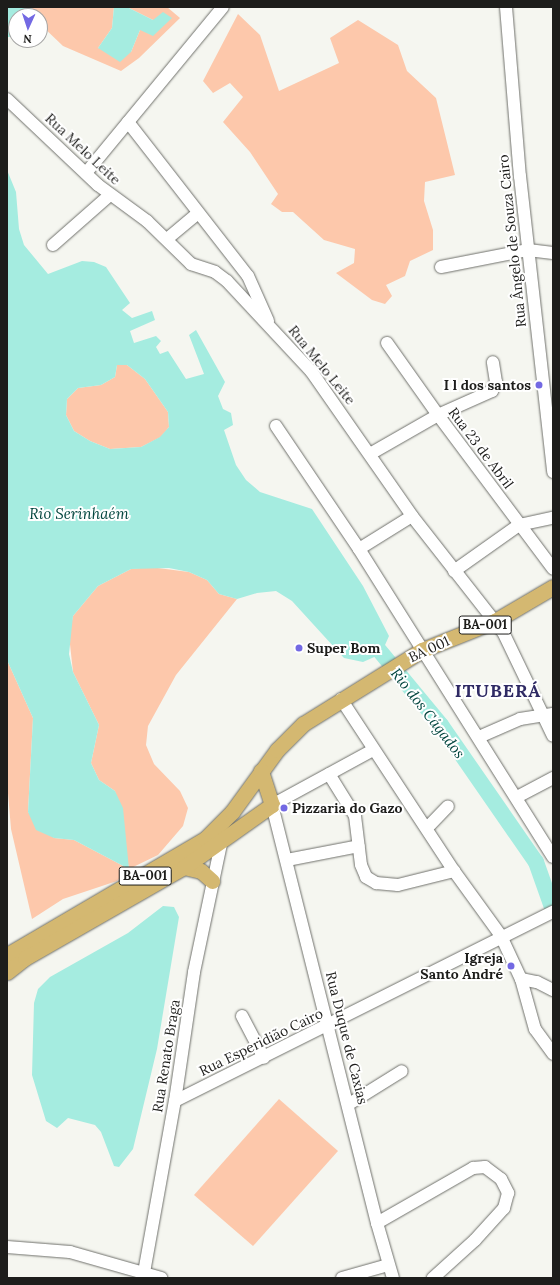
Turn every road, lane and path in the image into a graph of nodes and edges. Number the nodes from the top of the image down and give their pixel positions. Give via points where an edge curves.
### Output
1 (223, 7) edge
2 (506, 7) edge
3 (7, 99) edge
4 (128, 122) junction
5 (86, 173) junction
6 (110, 195) junction
7 (198, 213) junction
8 (167, 239) junction
9 (53, 245) dead end
10 (528, 250) junction
11 (553, 253) edge
12 (440, 267) dead end
13 (270, 326) junction
14 (387, 343) dead end
15 (493, 362) dead end
16 (438, 415) junction
17 (276, 426) dead end
18 (370, 454) junction
19 (553, 472) edge
20 (412, 516) junction
21 (553, 518) edge
22 (519, 525) junction
23 (359, 549) junction
24 (553, 569) edge
25 (454, 571) junction
26 (552, 589) edge
27 (496, 621) junction
28 (420, 652) junction
29 (341, 699) junction
30 (548, 714) edge
31 (553, 736) edge
32 (479, 737) junction
33 (373, 750) junction
34 (261, 771) junction
35 (329, 774) junction
36 (553, 778) edge
37 (517, 797) junction
38 (272, 805) junction
39 (448, 806) dead end
40 (427, 828) junction
41 (222, 839) junction
42 (359, 846) junction
43 (553, 857) edge
44 (286, 860) junction
45 (184, 867) junction
46 (454, 871) junction
47 (212, 881) junction
48 (553, 912) edge
49 (505, 935) junction
50 (7, 955) edge
51 (7, 972) edge
52 (521, 979) junction
53 (537, 982) junction
54 (553, 990) edge
55 (553, 999) edge
56 (242, 1016) dead end
57 (328, 1026) junction
58 (553, 1054) edge
59 (264, 1058) junction
60 (402, 1072) dead end
61 (175, 1101) junction
62 (348, 1104) junction
63 (377, 1223) junction
64 (7, 1247) edge
65 (388, 1265) junction
66 (143, 1276) edge
67 (161, 1278) edge
68 (342, 1278) edge
69 (394, 1278) edge
70 (433, 1278) edge

1 - 4 street
2 - 10 street, Rua Ângelo de Souza Cairo
3 - 5 street, Rua Melo Leite
4 - 5 street
4 - 7 street
5 - 6 street, Rua Melo Leite
6 - 8 street, Rua Melo Leite
6 - 9 street
7 - 8 street
7 - 13 street via 248,276
8 - 13 street, Rua Melo Leite via 191,264 219,274
10 - 11 street
10 - 12 street
10 - 19 street, Rua Ângelo de Souza Cairo
13 - 18 street, Rua Melo Leite via 328,393
14 - 16 street, Rua 23 de Abril
15 - 16 street via 496,382 492,390
16 - 18 street
16 - 22 street, Rua 23 de Abril
17 - 23 street
18 - 20 street, Rua Melo Leite
20 - 23 street
20 - 25 street, Rua Melo Leite
21 - 22 street
22 - 24 street, Rua 23 de Abril
22 - 25 street
23 - 28 street
25 - 27 street, Rua Melo Leite
26 - 27 main road, BA 001 / BA-001
27 - 28 main road, BA 001 / BA-001
27 - 30 street, Rua Melo Leite
28 - 29 main road, BA 001 / BA-001
28 - 32 street
29 - 33 street
29 - 34 main road, BA-001 via 289,737
30 - 31 street, Rua Melo Leite
30 - 32 street via 520,719
32 - 37 street
33 - 35 street
33 - 40 street
34 - 38 main road
34 - 50 main road, BA-001 via 232,812 205,839
35 - 38 street
35 - 42 street via 355,816
36 - 37 street
37 - 43 street
38 - 41 main road, BA-001
38 - 44 street, Rua Duque de Caxias
39 - 40 street
40 - 46 street
41 - 45 main road, BA-001
41 - 47 street, Rua Renato Braga
42 - 44 street
42 - 46 street via 363,874 376,883 398,885
44 - 57 street, Rua Duque de Caxias
45 - 47 main road via 201,871
45 - 51 main road, BA-001 via 25,958
46 - 49 street
47 - 61 street, Rua Renato Braga via 194,972
48 - 49 street, Rua Esperidião Cairo
49 - 52 street
49 - 57 street, Rua Esperidião Cairo
52 - 53 street
52 - 58 street via 535,1029
53 - 54 street
53 - 55 street
56 - 59 street
57 - 59 street, Rua Esperidião Cairo
57 - 62 street, Rua Duque de Caxias
59 - 61 street, Rua Esperidião Cairo
60 - 62 street
61 - 66 street, Rua Renato Braga
62 - 63 street, Rua Duque de Caxias
63 - 65 street, Rua Duque de Caxias
63 - 70 street via 473,1168 485,1167 501,1180 508,1193 504,1208 475,1240
64 - 66 street via 70,1252
65 - 68 street
65 - 69 street, Rua Duque de Caxias
66 - 67 street

